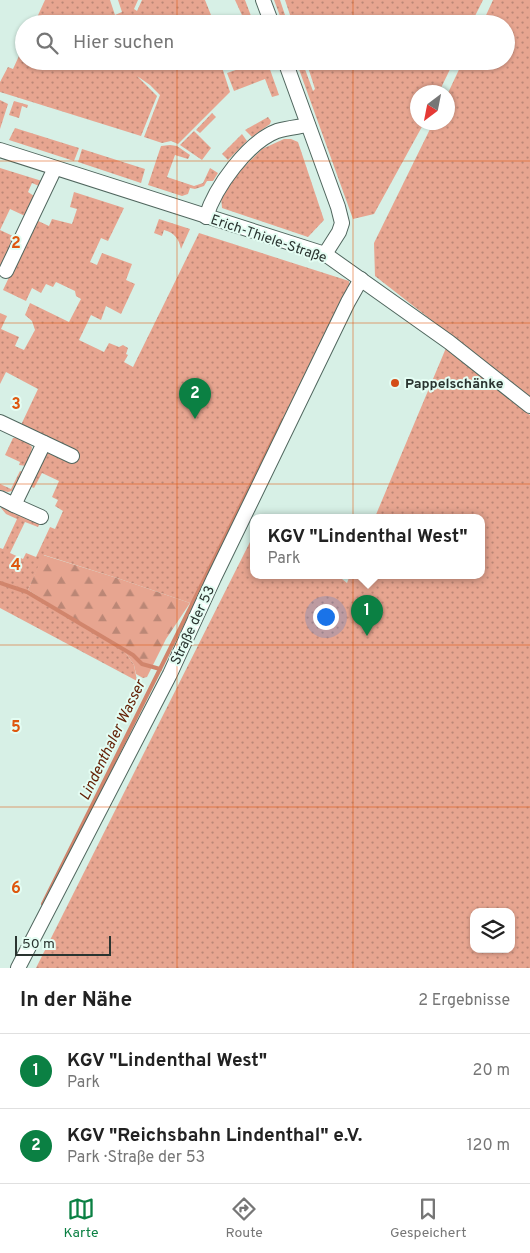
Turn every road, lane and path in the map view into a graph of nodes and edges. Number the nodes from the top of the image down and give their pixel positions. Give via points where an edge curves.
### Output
1 (263, 0) edge
2 (269, 15) edge
3 (288, 70) edge
4 (308, 125) junction
5 (0, 150) edge
6 (55, 168) junction
7 (206, 217) junction
8 (325, 254) junction
9 (6, 271) dead end
10 (361, 279) junction
11 (530, 406) edge
12 (0, 422) edge
13 (44, 443) junction
14 (72, 456) dead end
15 (0, 498) edge
16 (14, 504) junction
17 (41, 518) dead end
18 (18, 968) edge

1 - 2 street
3 - 4 street
4 - 7 street via 278,131 256,146 223,182
4 - 8 street via 342,223
5 - 6 street, Erich-Thiele-Straße
6 - 7 street, Erich-Thiele-Straße
6 - 9 street
7 - 8 street, Erich-Thiele-Straße
8 - 10 street, Erich-Thiele-Straße
10 - 11 street, Erich-Thiele-Straße via 449,342
10 - 18 street, Straße der 53 via 170,674
12 - 13 street
13 - 14 street
13 - 16 street
15 - 16 street
16 - 17 street

